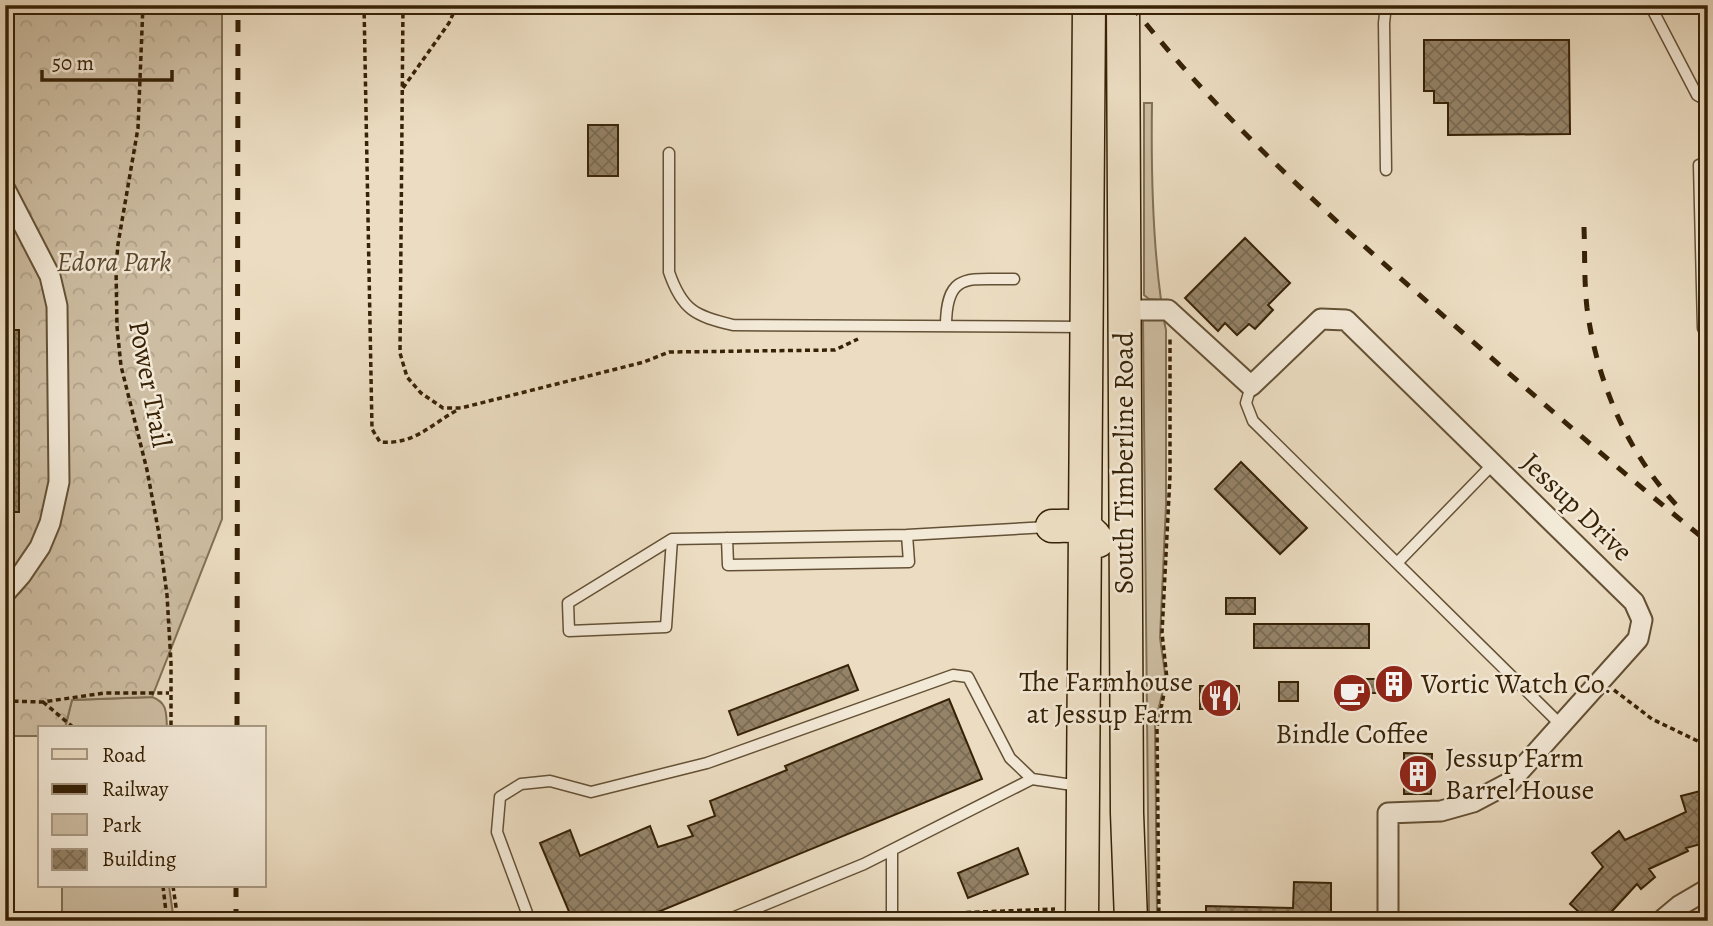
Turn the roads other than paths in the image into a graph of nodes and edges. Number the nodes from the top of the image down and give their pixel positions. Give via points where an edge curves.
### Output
1 (1089, 5) edge
2 (1123, 5) edge
3 (1386, 5) edge
4 (1650, 5) edge
5 (1705, 5) edge
6 (1708, 11) edge
7 (1708, 100) edge
8 (669, 153) dead end
9 (1708, 161) edge
10 (1386, 170) dead end
11 (5, 189) edge
12 (1014, 279) dead end
13 (1123, 310) junction
14 (946, 326) junction
15 (1088, 327) junction
16 (1708, 337) edge
17 (1251, 386) junction
18 (1493, 464) junction
19 (1052, 526) joint
20 (1083, 526) junction
21 (907, 535) junction
22 (727, 538) junction
23 (672, 539) junction
24 (1397, 563) junction
25 (5, 593) edge
26 (1561, 725) junction
27 (1084, 776) junction
28 (1032, 779) junction
29 (1127, 813) junction
30 (892, 850) junction
31 (1708, 888) edge
32 (1069, 915) edge
33 (530, 921) edge
34 (725, 921) edge
35 (892, 921) edge
36 (1101, 921) edge
37 (1131, 921) edge
38 (1388, 921) edge
39 (1661, 921) edge

1 - 15 main road, South Timberline Road
2 - 13 main road, South Timberline Road
3 - 10 lane
4 - 7 lane via 1697,95
5 - 6 lane
8 - 14 lane via 669,272 684,304 698,315 733,325
9 - 16 lane via 1699,165 1703,328
11 - 25 street via 51,276 57,306 59,482 40,547
12 - 14 lane via 958,284 946,304
13 - 17 street via 1168,310
13 - 29 main road, South Timberline Road
14 - 15 lane
15 - 20 main road, South Timberline Road
17 - 18 street, Jessup Drive via 1321,319 1346,320
17 - 24 lane via 1246,403 1253,421
18 - 24 lane
18 - 26 street, Jessup Drive via 1634,602 1642,620 1638,639
19 - 20 main road
19 - 21 lane
20 - 27 main road, South Timberline Road
20 - 29 main road via 1094,533 1101,549 1110,729
21 - 22 lane
21 - 22 lane via 909,562 728,565
22 - 23 lane
23 - 23 lane via 568,603 569,631 666,627
24 - 26 lane
26 - 38 street, Jessup Drive via 1509,783 1474,802 1441,811 1388,813
27 - 28 lane
27 - 32 main road, South Timberline Road
27 - 36 main road
28 - 30 lane
28 - 33 lane via 1010,758 968,677 953,675 707,763 591,792 550,780 521,784 500,797 497,832
29 - 37 main road, South Timberline Road
30 - 34 lane
30 - 35 lane
31 - 39 street

